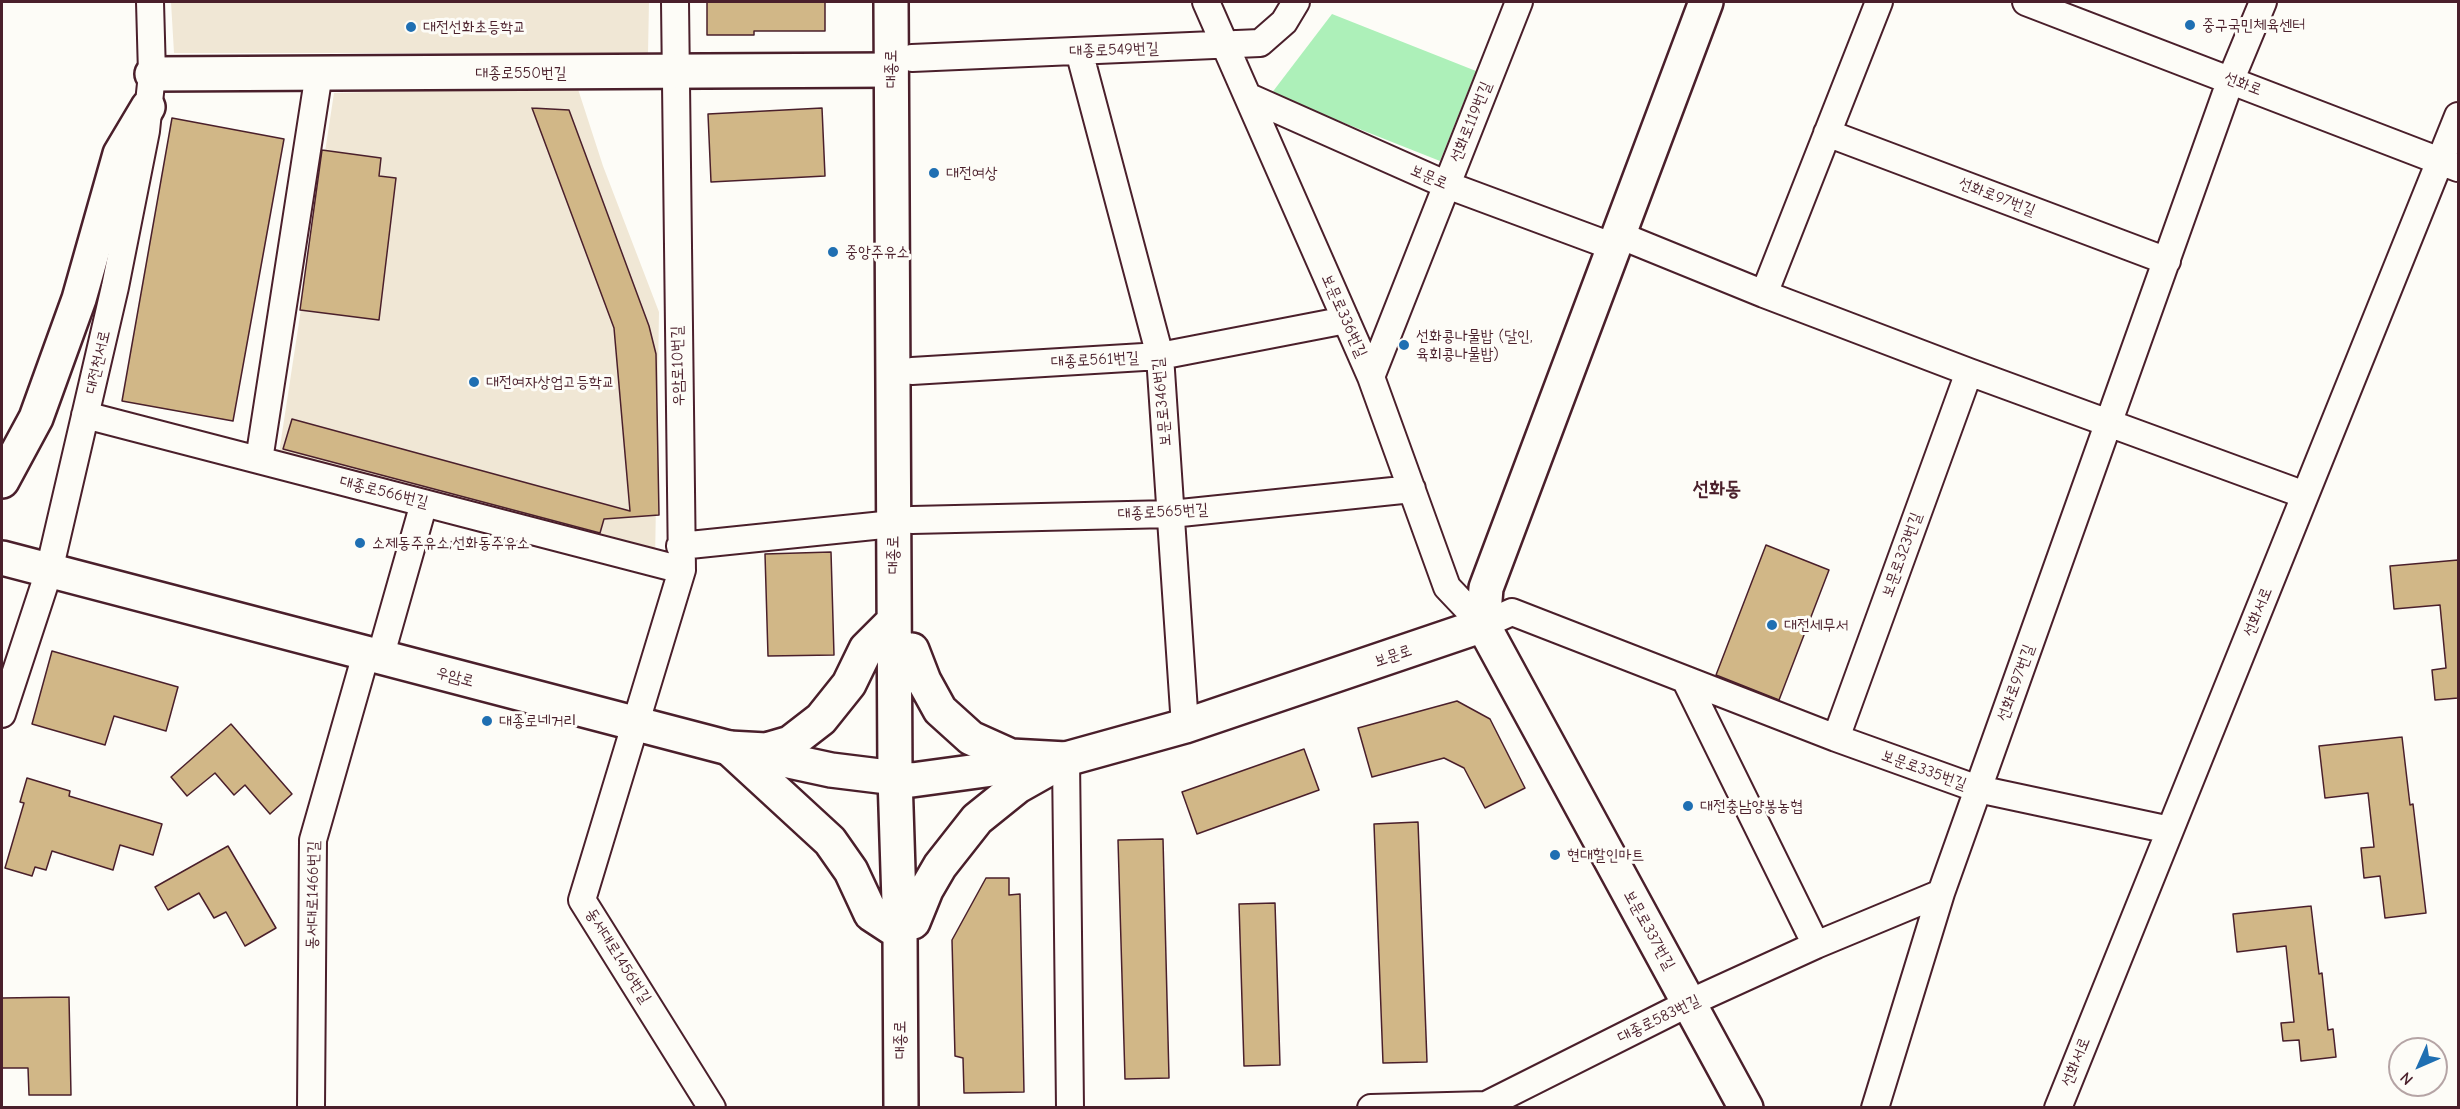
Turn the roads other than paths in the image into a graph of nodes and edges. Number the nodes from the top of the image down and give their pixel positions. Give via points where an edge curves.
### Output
1 (150, 2) edge
2 (675, 2) edge
3 (891, 2) edge
4 (912, 2) edge
5 (1206, 2) edge
6 (1296, 2) edge
7 (1519, 2) edge
8 (1706, 2) edge
9 (1879, 2) edge
10 (2026, 2) edge
11 (2263, 2) edge
12 (1226, 45) junction
13 (1079, 51) junction
14 (902, 64) junction
15 (675, 73) junction
16 (152, 74) junction
17 (318, 74) junction
18 (2231, 80) junction
19 (1248, 97) junction
20 (148, 107) junction
21 (2458, 116) edge
22 (1827, 133) junction
23 (2450, 164) edge
24 (1447, 185) junction
25 (1616, 241) junction
26 (2167, 261) junction
27 (1764, 294) junction
28 (1346, 320) junction
29 (1160, 357) junction
30 (912, 371) junction
31 (1969, 372) junction
32 (1371, 377) junction
33 (85, 415) junction
34 (2108, 424) junction
35 (259, 460) junction
36 (2, 481) edge
37 (1412, 489) junction
38 (2305, 495) junction
39 (424, 503) junction
40 (1171, 514) junction
41 (903, 522) junction
42 (681, 558) junction
43 (23, 564) edge
44 (894, 621) junction
45 (1483, 626) junction
46 (912, 650) junction
47 (373, 656) junction
48 (1686, 681) junction
49 (2, 714) edge
50 (636, 724) junction
51 (1185, 726) junction
52 (1836, 738) junction
53 (729, 748) junction
54 (1066, 759) junction
55 (903, 778) junction
56 (1978, 789) junction
57 (2170, 830) junction
58 (1941, 893) junction
59 (907, 927) junction
60 (1816, 945) junction
61 (1689, 1003) junction
62 (1486, 1106) edge
63 (311, 1107) edge
64 (712, 1107) edge
65 (901, 1107) edge
66 (915, 1107) edge
67 (1070, 1107) edge
68 (1371, 1107) edge
69 (1746, 1107) edge
70 (1875, 1107) edge
71 (2058, 1107) edge

1 - 16 street, 대전천서로
2 - 15 street, 우암로10번길
3 - 14 main road, 대종로
4 - 14 main road, 대종로
5 - 12 street, 보문로336번길
6 - 12 street, 대종로549번길 via 1284,22 1260,43
7 - 24 street, 선화로119번길
8 - 25 main road
9 - 22 street
10 - 18 street, 선화로
11 - 18 street, 선화로97번길
12 - 13 street, 대종로549번길
12 - 19 street, 보문로336번길
13 - 14 street, 대종로549번길
13 - 29 street, 보문로346번길
14 - 15 main road, 대종로550번길
14 - 30 main road, 대종로
14 - 41 main road, 대종로
15 - 17 main road, 대종로550번길
15 - 42 street, 우암로10번길
16 - 17 main road, 대종로550번길
16 - 20 street, 대전천서로
17 - 35 street
18 - 23 street, 선화로
18 - 26 street, 선화로97번길
19 - 24 street, 보문로
19 - 28 street, 보문로336번길
20 - 33 street, 대전천서로 via 116,287
20 - 36 main road via 120,154 79,299 36,418
21 - 23 street, 선화서로
22 - 26 street, 선화로97번길
22 - 27 street
23 - 38 street, 선화서로
24 - 25 street, 보문로
24 - 32 street, 선화로119번길
25 - 27 street
25 - 45 main road via 1486,588
26 - 34 street, 선화로97번길
27 - 31 street
28 - 29 street, 대종로561번길
28 - 32 street, 보문로336번길
29 - 30 street, 대종로561번길
29 - 40 street, 보문로346번길
30 - 41 main road, 대종로
31 - 34 street
31 - 52 street, 보문로323번길
32 - 37 street, 보문로336번길
33 - 35 street, 대종로566번길
33 - 43 street, 대전천서로
34 - 38 street
34 - 56 street, 선화로97번길
35 - 39 street, 대종로566번길
37 - 40 street, 대종로565번길
37 - 45 street, 보문로336번길 via 1447,587
38 - 57 street, 선화서로
39 - 42 street, 대종로566번길
39 - 47 street, 동서대로1466번길
40 - 41 street, 대종로565번길
40 - 51 street, 보문로346번길
41 - 42 street, 대종로566번길
41 - 44 main road, 대종로
41 - 46 main road, 대종로
42 - 50 street, 우암로10번길
43 - 47 main road, 우암로
43 - 49 street, 대전천서로
44 - 53 main road via 866,649 849,684 821,719 790,743 766,750
44 - 55 main road, 대종로
45 - 48 street, 보문로335번길 via 1512,612
45 - 51 main road, 보문로
45 - 61 main road, 보문로337번길
46 - 54 main road via 940,710 971,738 1011,756
46 - 55 main road, 대종로
47 - 50 main road, 우암로
47 - 63 street, 동서대로1466번길 via 312,840
48 - 52 street, 보문로335번길
48 - 60 street
50 - 53 main road, 우암로
50 - 64 street, 동서대로1456번길 via 582,900
51 - 54 main road, 보문로
52 - 56 street, 보문로335번길
53 - 55 main road, 우암로 via 831,770
53 - 59 main road via 830,841 851,871 871,914
54 - 55 main road, 보문로
54 - 59 main road via 1018,786 977,819 940,866
54 - 67 street
55 - 59 main road, 대종로
56 - 57 street, 보문로335번길
56 - 58 street, 선화로97번길
57 - 71 street, 선화서로
58 - 60 street, 대종로583번길
58 - 70 street, 선화로97번길
59 - 65 main road, 대종로
59 - 66 main road, 대종로
60 - 61 street, 대종로583번길
61 - 62 street, 대종로583번길
61 - 69 main road, 보문로337번길
62 - 68 street, 대종로583번길

